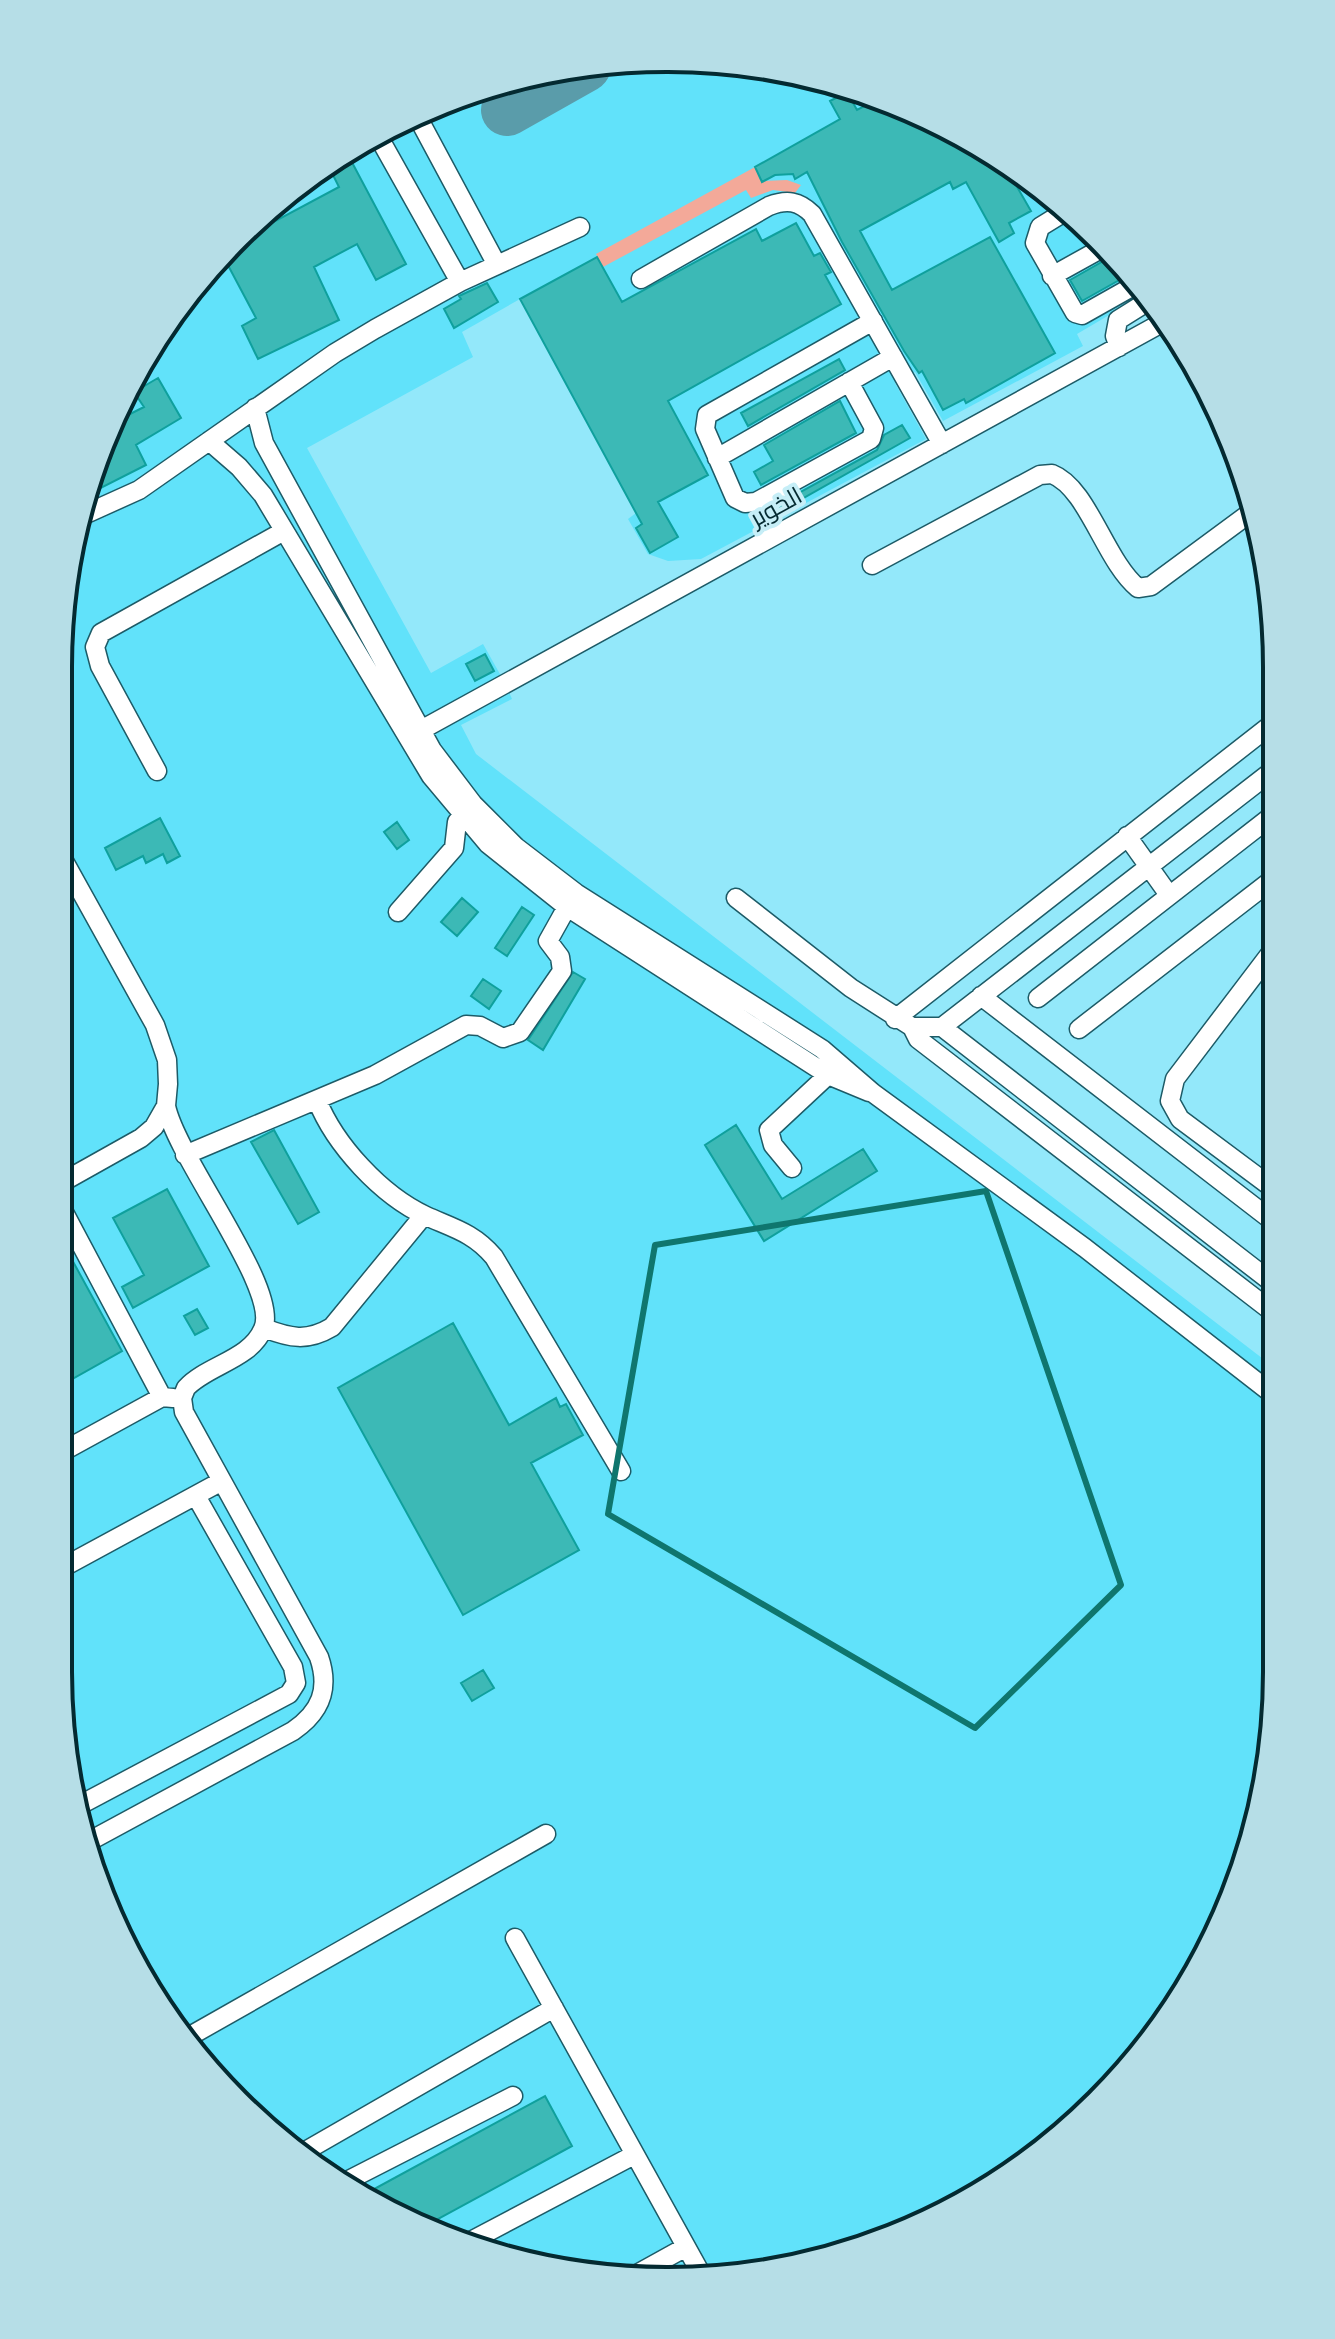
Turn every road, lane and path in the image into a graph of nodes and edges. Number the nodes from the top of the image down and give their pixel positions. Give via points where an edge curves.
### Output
1 (422, 125) edge
2 (383, 145) edge
3 (1056, 217) edge
4 (580, 227) dead end
5 (1095, 252) edge
6 (497, 265) junction
7 (1052, 276) junction
8 (641, 279) dead end
9 (460, 282) junction
10 (1127, 289) edge
11 (1141, 306) edge
12 (873, 321) junction
13 (1155, 326) edge
14 (1119, 347) junction
15 (893, 357) junction
16 (849, 382) junction
17 (255, 408) junction
18 (209, 441) junction
19 (942, 444) junction
20 (717, 458) junction
21 (93, 511) edge
22 (1244, 517) edge
23 (284, 531) junction
24 (872, 565) dead end
25 (1263, 731) edge
26 (415, 734) junction
27 (157, 771) dead end
28 (1263, 778) edge
29 (462, 816) junction
30 (1263, 823) edge
31 (1127, 836) junction
32 (1147, 868) junction
33 (72, 875) edge
34 (1263, 887) edge
35 (1169, 895) junction
36 (736, 898) dead end
37 (567, 907) junction
38 (398, 912) dead end
39 (1263, 963) edge
40 (981, 996) junction
41 (1038, 998) dead end
42 (903, 1023) junction
43 (942, 1027) junction
44 (1079, 1029) dead end
45 (828, 1075) junction
46 (873, 1093) junction
47 (317, 1100) junction
48 (166, 1106) junction
49 (185, 1155) junction
50 (792, 1168) dead end
51 (72, 1177) edge
52 (1263, 1181) edge
53 (1263, 1214) edge
54 (424, 1215) junction
55 (72, 1227) edge
56 (1263, 1275) edge
57 (1263, 1305) edge
58 (264, 1328) junction
59 (1263, 1387) edge
60 (162, 1397) junction
61 (182, 1398) junction
62 (72, 1446) edge
63 (621, 1471) dead end
64 (222, 1481) junction
65 (196, 1496) junction
66 (72, 1562) edge
67 (86, 1802) edge
68 (546, 1834) dead end
69 (96, 1838) edge
70 (515, 1938) dead end
71 (554, 2008) junction
72 (195, 2033) edge
73 (513, 2096) dead end
74 (311, 2148) edge
75 (634, 2155) junction
76 (354, 2177) edge
77 (480, 2236) edge
78 (686, 2247) junction
79 (697, 2266) edge
80 (651, 2267) edge

1 - 6 street
2 - 9 street
3 - 7 street via 1036,234 1037,251
4 - 6 street
5 - 7 street
6 - 9 street
7 - 10 street via 1079,315
8 - 12 street via 769,206 792,201 812,214
9 - 17 street via 335,353
11 - 14 street via 1118,320
12 - 15 street
12 - 20 street via 710,410 704,425
13 - 14 street, الخوير
14 - 19 street, الخوير
15 - 16 street
15 - 19 street
16 - 20 street
16 - 20 street via 874,428 868,441 751,503 731,493
17 - 18 street
17 - 26 street via 264,443
18 - 21 street via 139,490
18 - 23 street via 251,480
19 - 26 street, الخوير
22 - 24 street via 1151,586 1138,588 1070,487 1052,474 1040,475
23 - 26 street
23 - 27 street via 101,633 95,647 100,666
25 - 31 street
26 - 29 street via 431,776
26 - 46 street via 473,804 551,875 822,1049
28 - 32 street
29 - 37 street via 506,860
29 - 38 street via 454,848
30 - 35 street
31 - 32 street
31 - 42 street
32 - 35 street
32 - 40 street
33 - 48 street via 155,1025 167,1060
34 - 44 street
35 - 41 street
36 - 42 street
37 - 45 street
37 - 47 street via 548,941 560,957 562,971 520,1032 503,1038 466,1025 404,1061
39 - 52 street via 1175,1079 1170,1101 1180,1119
40 - 43 street
40 - 53 street
42 - 43 street
42 - 57 street
43 - 56 street
45 - 46 street
45 - 50 street via 769,1130 773,1145
46 - 59 street
47 - 49 street
47 - 54 street via 332,1132 357,1163
48 - 49 street
48 - 51 street via 141,1138
49 - 58 street via 257,1282
54 - 58 street via 332,1327 292,1339
54 - 63 street via 462,1229 494,1257
55 - 60 street
58 - 61 street via 242,1352 190,1383
60 - 61 street
60 - 62 street
61 - 64 street via 184,1412
64 - 65 street
64 - 69 street via 319,1657 325,1691 319,1708 293,1731
65 - 66 street
65 - 67 street via 293,1667 296,1683 289,1694
68 - 72 street
70 - 71 street
71 - 74 street
71 - 75 street
73 - 76 street
75 - 77 street
75 - 78 street
78 - 79 street
78 - 80 street

